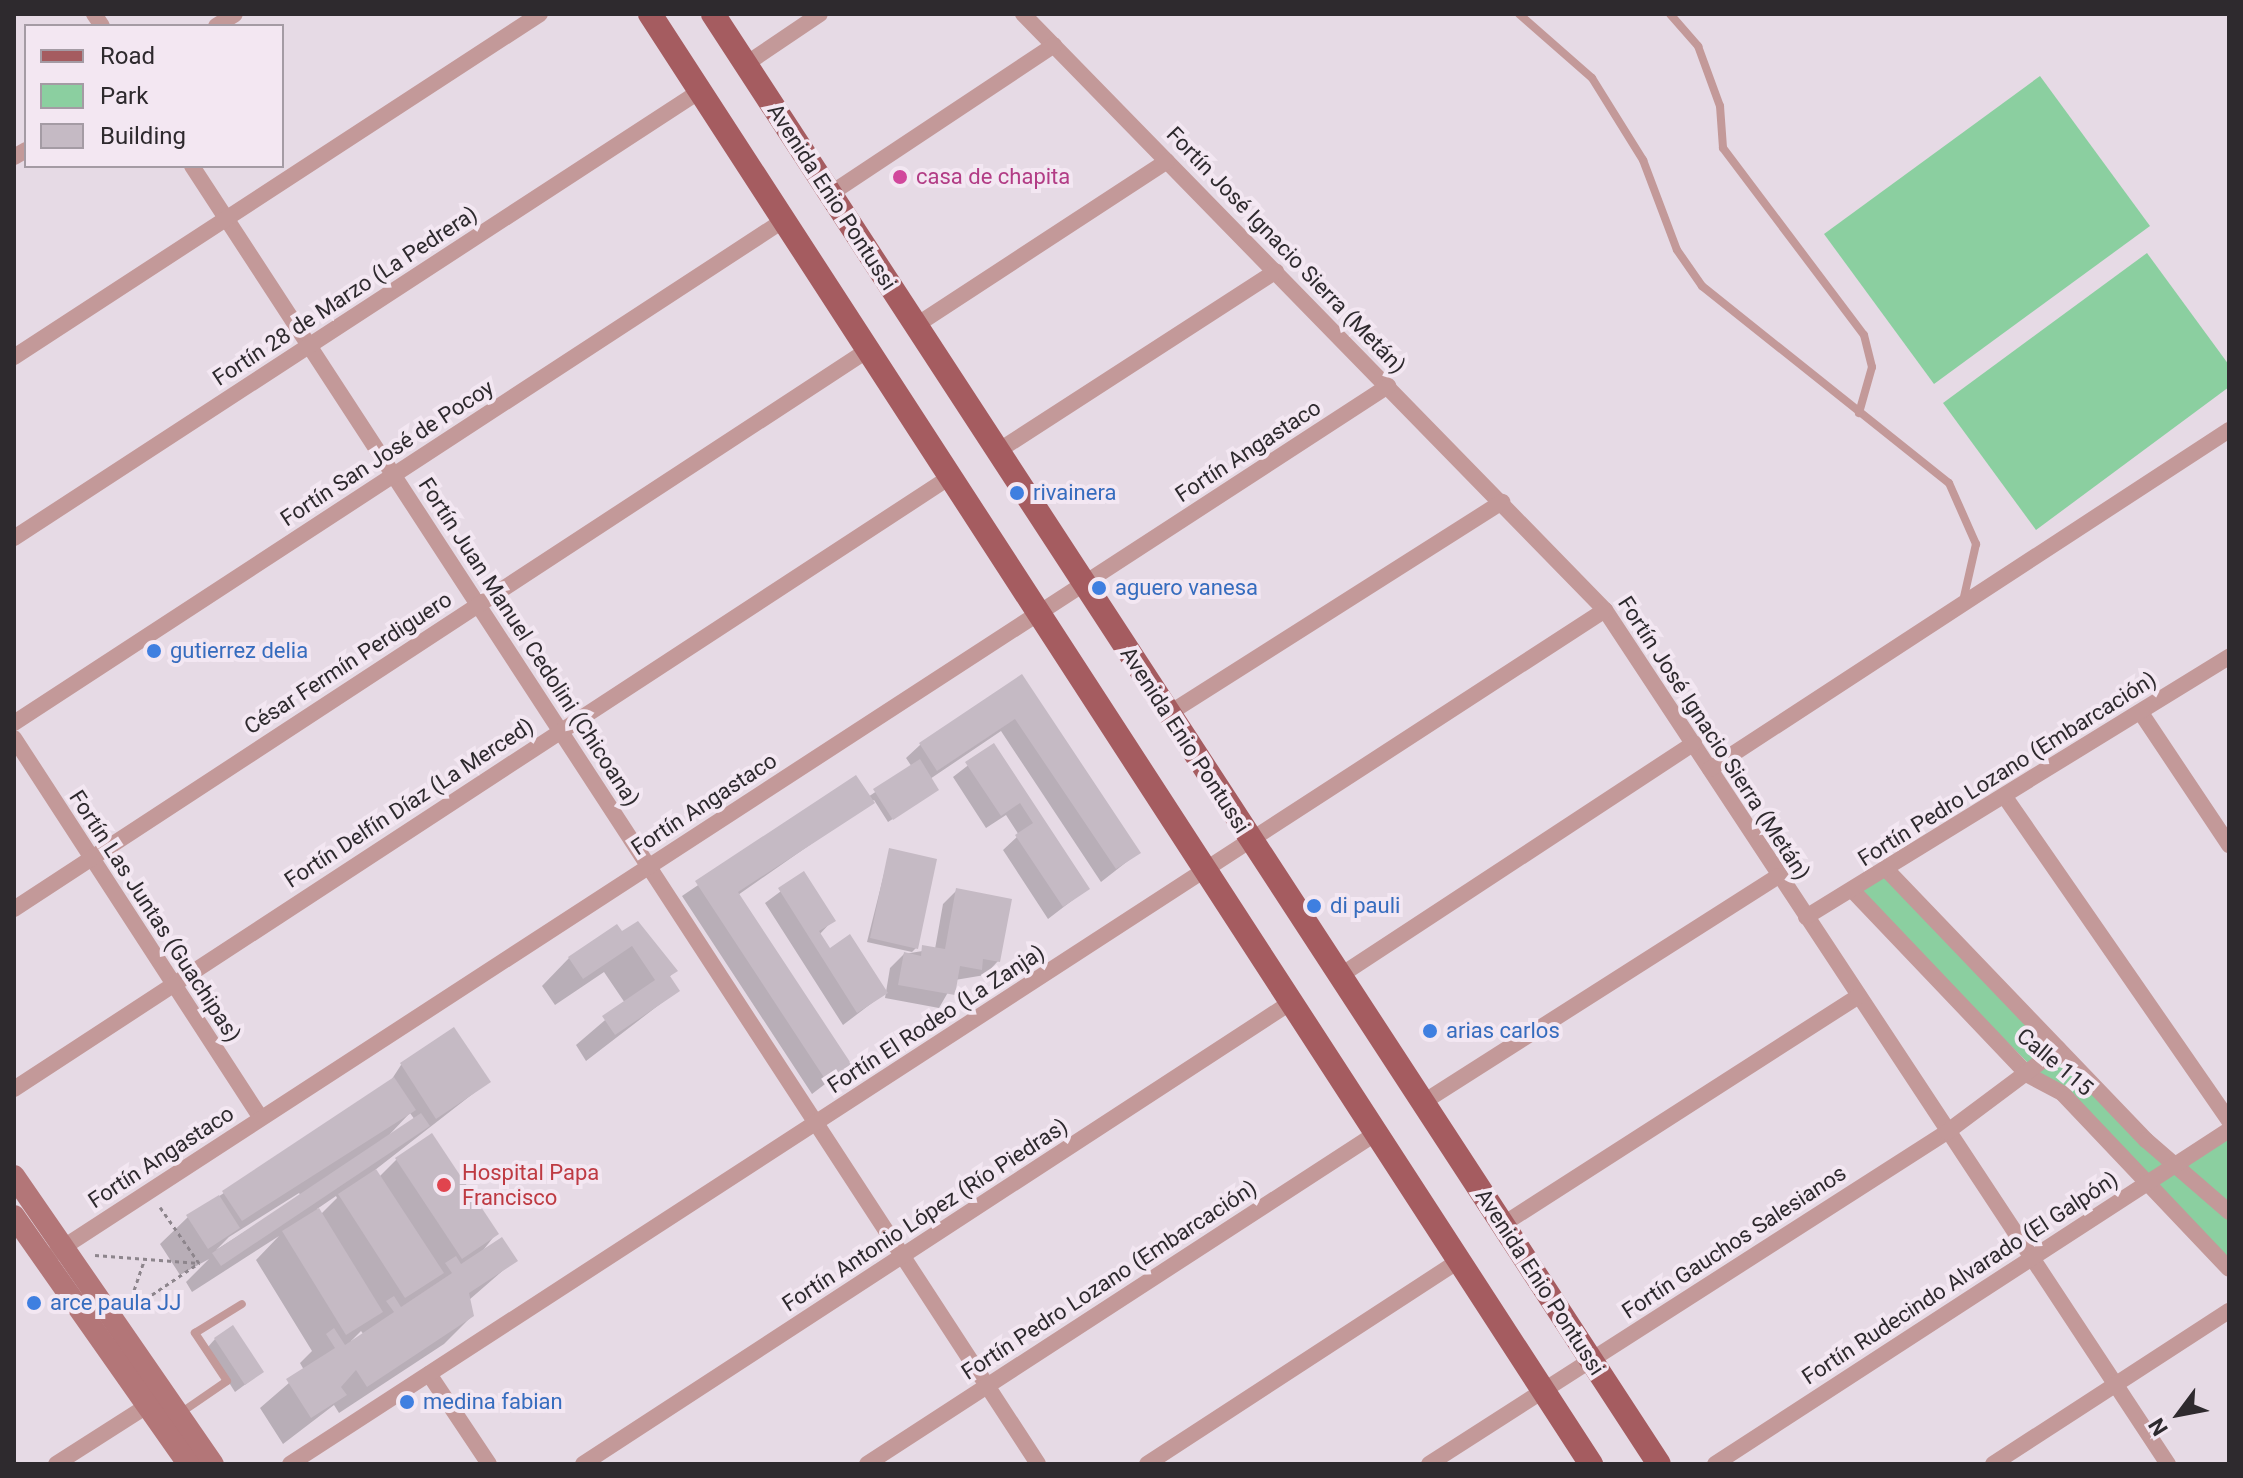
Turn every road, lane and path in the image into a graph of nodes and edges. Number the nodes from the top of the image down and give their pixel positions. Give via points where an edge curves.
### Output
1 (540, 14) edge
2 (650, 14) edge
3 (713, 14) edge
4 (820, 14) edge
5 (1023, 14) edge
6 (1519, 14) edge
7 (1670, 14) edge
8 (1054, 45) junction
9 (746, 64) junction
10 (700, 91) junction
11 (1167, 161) junction
12 (193, 168) edge
13 (830, 194) junction
14 (226, 218) junction
15 (784, 220) junction
16 (1276, 271) junction
17 (915, 326) junction
18 (309, 345) junction
19 (868, 350) junction
20 (14, 357) edge
21 (1388, 386) junction
22 (1859, 413) junction
23 (2229, 430) edge
24 (998, 451) junction
25 (394, 475) junction
26 (950, 477) junction
27 (1502, 502) junction
28 (14, 538) edge
29 (1084, 584) junction
30 (1962, 602) junction
31 (479, 604) junction
32 (1605, 610) junction
33 (1038, 613) junction
34 (2229, 657) edge
35 (2141, 713) junction
36 (1168, 714) junction
37 (14, 723) edge
38 (560, 730) junction
39 (14, 738) edge
40 (1694, 743) junction
41 (1710, 769) junction
42 (2005, 797) junction
43 (1250, 841) junction
44 (2229, 845) edge
45 (90, 858) junction
46 (648, 866) junction
47 (1886, 869) junction
48 (1205, 871) junction
49 (1778, 876) junction
50 (1852, 890) junction
51 (14, 909) edge
52 (1806, 917) junction
53 (1338, 977) junction
54 (172, 983) junction
55 (1859, 996) junction
56 (1290, 1003) junction
57 (2058, 1049) junction
58 (2028, 1075) junction
59 (14, 1089) edge
60 (1422, 1103) junction
61 (261, 1118) junction
62 (2229, 1120) edge
63 (819, 1121) junction
64 (2229, 1130) edge
65 (1947, 1132) junction
66 (1375, 1134) junction
67 (2177, 1165) junction
68 (14, 1176) edge
69 (2147, 1183) junction
70 (154, 1198) junction
71 (2229, 1212) edge
72 (147, 1213) dead end
73 (14, 1216) edge
74 (1502, 1225) junction
75 (100, 1246) dead end
76 (54, 1253) junction
77 (88, 1254) junction
78 (904, 1255) junction
79 (2032, 1258) junction
80 (1460, 1260) junction
81 (144, 1261) junction
82 (199, 1263) junction
83 (95, 1266) dead end
84 (2229, 1269) edge
85 (118, 1301) dead end
86 (242, 1304) dead end
87 (2229, 1311) edge
88 (126, 1312) junction
89 (1592, 1360) junction
90 (429, 1374) junction
91 (2117, 1384) junction
92 (987, 1386) junction
93 (1543, 1390) junction
94 (155, 1400) junction
95 (178, 1415) junction
96 (56, 1464) edge
97 (188, 1464) edge
98 (213, 1464) edge
99 (290, 1464) edge
100 (489, 1464) edge
101 (583, 1464) edge
102 (867, 1464) edge
103 (1038, 1464) edge
104 (1147, 1464) edge
105 (1429, 1464) edge
106 (1591, 1464) edge
107 (1659, 1464) edge
108 (1715, 1464) edge
109 (1993, 1464) edge
110 (2168, 1464) edge

1 - 14 street
2 - 10 main road
3 - 9 main road, Avenida Enio Pontussi
4 - 9 street
5 - 8 street, Fortín José Ignacio Sierra (Metán)
6 - 22 lane via 1599,88 1643,160 1672,239 1702,286
7 - 22 lane via 1698,46 1729,157 1864,335 1872,367
8 - 11 street, Fortín José Ignacio Sierra (Metán)
8 - 13 street
9 - 13 main road, Avenida Enio Pontussi
10 - 15 main road
10 - 18 street, Fortín 28 de Marzo (La Pedrera)
11 - 16 street, Fortín José Ignacio Sierra (Metán)
11 - 17 street
12 - 14 street, Fortín Juan Manuel Cedolini (Chicoana)
13 - 17 main road, Avenida Enio Pontussi
14 - 18 street, Fortín Juan Manuel Cedolini (Chicoana)
14 - 20 street
15 - 19 main road
15 - 25 street, Fortín San José de Pocoy
16 - 21 street, Fortín José Ignacio Sierra (Metán)
16 - 24 street
17 - 24 main road, Avenida Enio Pontussi
18 - 25 street, Fortín Juan Manuel Cedolini (Chicoana)
18 - 28 street, Fortín 28 de Marzo (La Pedrera)
19 - 26 main road
19 - 31 street, César Fermín Perdiguero
21 - 27 street, Fortín José Ignacio Sierra (Metán)
21 - 29 street, Fortín Angastaco
22 - 30 lane via 1933,467 1962,501 1976,544
23 - 30 street
24 - 29 main road, Avenida Enio Pontussi
25 - 31 street, Fortín Juan Manuel Cedolini (Chicoana)
25 - 37 street, Fortín San José de Pocoy
26 - 33 main road
26 - 38 street, Fortín Delfín Díaz (La Merced)
27 - 32 street, Fortín José Ignacio Sierra (Metán)
27 - 36 street
29 - 33 street, Fortín Angastaco
29 - 36 main road, Avenida Enio Pontussi
30 - 41 street
31 - 38 street, Fortín Juan Manuel Cedolini (Chicoana)
31 - 45 street, César Fermín Perdiguero
32 - 40 street, Fortín José Ignacio Sierra (Metán)
32 - 43 street, Fortín El Rodeo (La Zanja)
33 - 46 street, Fortín Angastaco
33 - 48 main road
34 - 35 street, Fortín Pedro Lozano (Embarcación)
35 - 42 street, Fortín Pedro Lozano (Embarcación)
35 - 44 street
36 - 43 main road, Avenida Enio Pontussi
38 - 46 street, Fortín Juan Manuel Cedolini (Chicoana)
38 - 54 street, Fortín Delfín Díaz (La Merced)
39 - 45 street, Fortín Las Juntas (Guachipas)
40 - 41 street, Fortín José Ignacio Sierra (Metán)
40 - 53 street
41 - 49 street, Fortín José Ignacio Sierra (Metán)
42 - 47 street, Fortín Pedro Lozano (Embarcación)
42 - 62 street
43 - 48 street, Fortín El Rodeo (La Zanja)
43 - 53 main road, Avenida Enio Pontussi
45 - 51 street, César Fermín Perdiguero
45 - 54 street, Fortín Las Juntas (Guachipas)
46 - 61 street, Fortín Angastaco
46 - 63 street, Fortín Juan Manuel Cedolini (Chicoana)
47 - 50 street, Fortín Pedro Lozano (Embarcación)
47 - 57 street
48 - 56 main road
48 - 63 street, Fortín El Rodeo (La Zanja)
49 - 52 street, Fortín José Ignacio Sierra (Metán)
49 - 60 street
50 - 52 street, Fortín Pedro Lozano (Embarcación)
50 - 58 street, Calle 115
52 - 55 street, Fortín José Ignacio Sierra (Metán)
53 - 60 main road, Avenida Enio Pontussi
54 - 59 street, Fortín Delfín Díaz (La Merced)
54 - 61 street, Fortín Las Juntas (Guachipas)
55 - 65 street, Fortín José Ignacio Sierra (Metán)
55 - 74 street
56 - 66 main road
56 - 78 street, Fortín Antonio López (Río Piedras)
57 - 58 street, Fortín Gauchos Salesianos
57 - 67 street
58 - 65 street, Fortín Gauchos Salesianos
58 - 69 street, Calle 115 via 2063,1094
60 - 74 main road, Avenida Enio Pontussi
61 - 70 street, Fortín Angastaco
63 - 78 street, Fortín Juan Manuel Cedolini (Chicoana)
63 - 90 street, Fortín El Rodeo (La Zanja)
64 - 67 street, Fortín Rudecindo Alvarado (El Galpón)
65 - 79 street, Fortín José Ignacio Sierra (Metán)
65 - 89 street, Fortín Gauchos Salesianos
66 - 80 main road
66 - 92 street, Fortín Pedro Lozano (Embarcación)
67 - 69 street, Fortín Rudecindo Alvarado (El Galpón)
67 - 71 street
68 - 76 street
69 - 79 street, Fortín Rudecindo Alvarado (El Galpón)
69 - 84 street, Calle 115
70 - 72 path
70 - 76 street, Fortín Angastaco
70 - 82 path
73 - 76 street
74 - 89 main road, Avenida Enio Pontussi
75 - 77 path
76 - 94 street
77 - 81 path
77 - 83 path
78 - 92 street, Fortín Juan Manuel Cedolini (Chicoana)
78 - 101 street, Fortín Antonio López (Río Piedras)
79 - 91 street, Fortín José Ignacio Sierra (Metán)
79 - 108 street, Fortín Rudecindo Alvarado (El Galpón)
80 - 93 main road
80 - 104 street
81 - 82 path
81 - 88 path
82 - 88 path
85 - 88 path
86 - 95 lane via 195,1333 227,1381
87 - 91 street
89 - 93 street, Fortín Gauchos Salesianos
89 - 107 main road, Avenida Enio Pontussi
90 - 99 street, Fortín El Rodeo (La Zanja)
90 - 100 street
91 - 109 street
91 - 110 street, Fortín José Ignacio Sierra (Metán)
92 - 102 street, Fortín Pedro Lozano (Embarcación)
92 - 103 street, Fortín Juan Manuel Cedolini (Chicoana)
93 - 105 street, Fortín Gauchos Salesianos
93 - 106 main road
94 - 95 street
94 - 96 street
94 - 97 street
95 - 98 street

